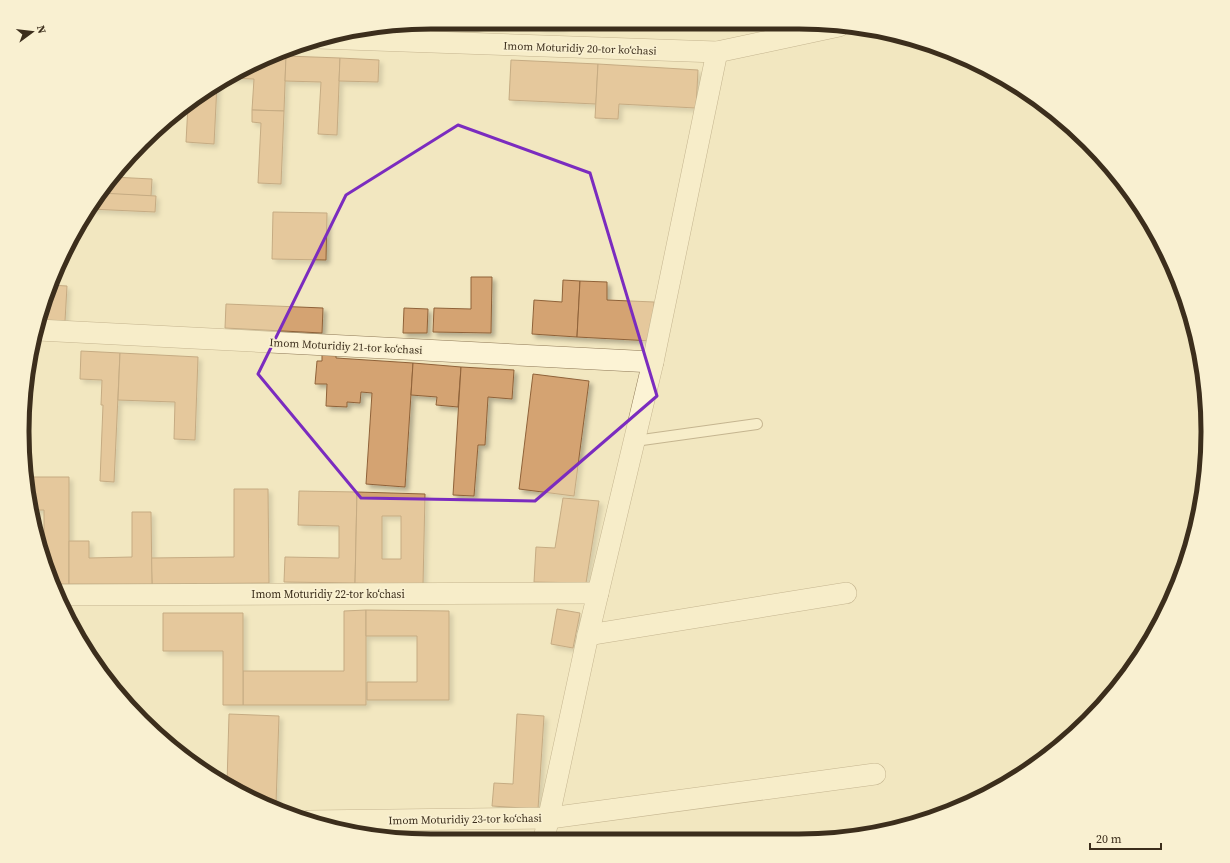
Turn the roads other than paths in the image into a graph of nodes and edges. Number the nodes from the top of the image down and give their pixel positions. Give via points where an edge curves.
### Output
1 (821, 30) edge
2 (345, 39) edge
3 (717, 52) junction
4 (42, 330) edge
5 (653, 362) junction
6 (757, 424) dead end
7 (635, 440) junction
8 (598, 593) junction
9 (846, 593) dead end
10 (64, 595) edge
11 (588, 635) junction
12 (875, 774) dead end
13 (550, 818) junction
14 (330, 821) edge
15 (545, 834) edge

1 - 3 street, Imom Moturidiy 20-tor koʻchasi
2 - 3 street, Imom Moturidiy 20-tor koʻchasi
3 - 5 street
4 - 5 street, Imom Moturidiy 21-tor koʻchasi
5 - 7 street
6 - 7 lane
7 - 8 street
8 - 10 street, Imom Moturidiy 22-tor koʻchasi
8 - 11 street
9 - 11 street
11 - 13 street
12 - 13 street, Imom Moturidiy 23-tor koʻchasi
13 - 14 street, Imom Moturidiy 23-tor koʻchasi
13 - 15 street

